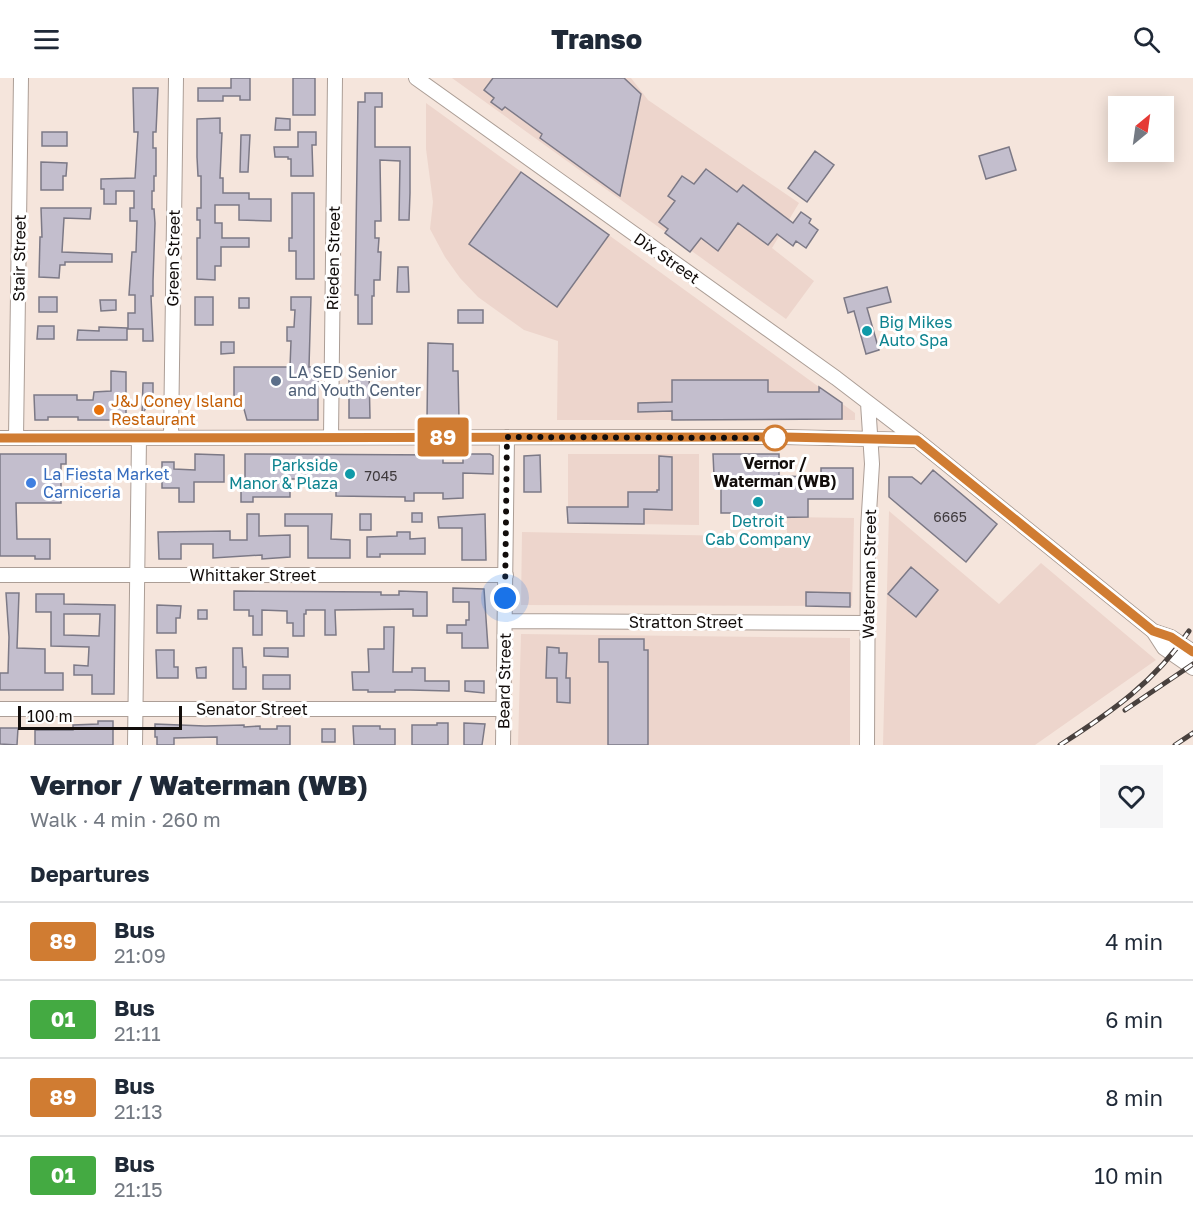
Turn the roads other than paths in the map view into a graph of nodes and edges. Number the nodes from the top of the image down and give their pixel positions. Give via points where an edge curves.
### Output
1 (21, 78) edge
2 (176, 78) edge
3 (335, 78) edge
4 (416, 78) edge
5 (868, 403) junction
6 (171, 437) junction
7 (330, 437) junction
8 (507, 437) junction
9 (0, 438) edge
10 (16, 438) junction
11 (139, 438) junction
12 (872, 439) junction
13 (917, 440) junction
14 (0, 575) edge
15 (137, 575) junction
16 (506, 575) junction
17 (505, 621) junction
18 (868, 623) junction
19 (1153, 631) junction
20 (1193, 652) edge
21 (1193, 668) edge
22 (0, 709) edge
23 (136, 709) junction
24 (504, 709) junction
25 (135, 745) edge
26 (503, 745) edge
27 (867, 745) edge

1 - 10 street, Stair Street
2 - 6 street, Green Street
3 - 7 street, Rieden Street
4 - 5 street, Dix Street
5 - 12 street, Waterman Street
5 - 13 street, Dix Street
6 - 7 street
6 - 11 street
7 - 8 street
8 - 12 street
8 - 16 street, Beard Street
9 - 10 street
10 - 11 street
11 - 15 street
12 - 13 street
12 - 18 street, Waterman Street
13 - 19 street, Dix Street
14 - 15 street, Whittaker Street
15 - 16 street, Whittaker Street
15 - 23 street
16 - 17 street, Beard Street
17 - 18 street, Stratton Street
17 - 24 street, Beard Street
18 - 27 street, Waterman Street
19 - 20 street via 1171,637
19 - 21 street via 1164,648
22 - 23 street, Senator Street
23 - 24 street, Senator Street
23 - 25 street
24 - 26 street, Beard Street

